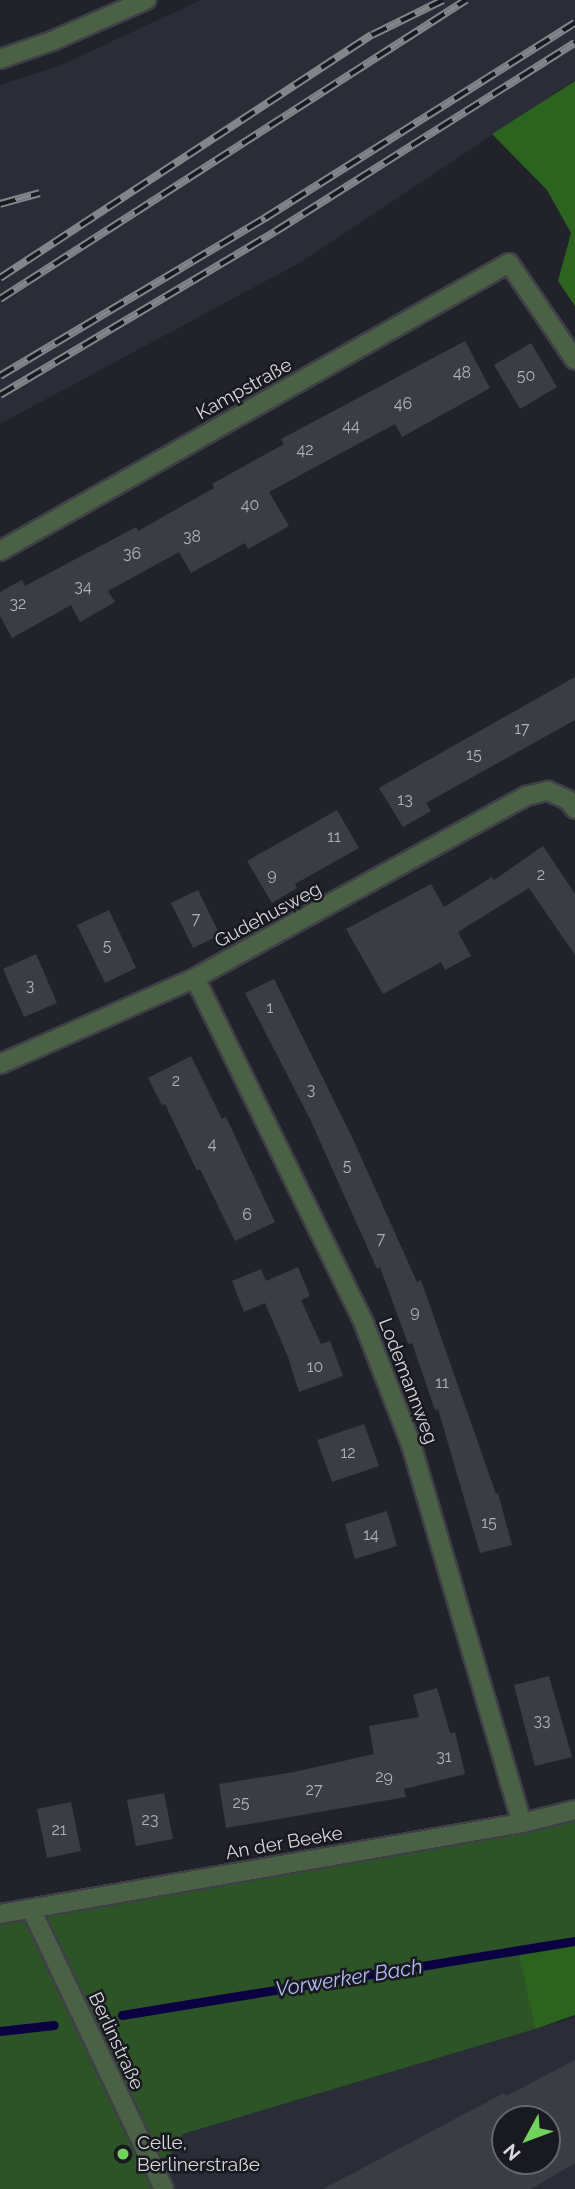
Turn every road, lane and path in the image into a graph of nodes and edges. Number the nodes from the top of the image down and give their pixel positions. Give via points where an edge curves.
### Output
1 (146, 0) edge
2 (0, 59) edge
3 (575, 360) edge
4 (0, 551) edge
5 (575, 809) edge
6 (195, 978) junction
7 (0, 1063) edge
8 (575, 1810) edge
9 (522, 1823) junction
10 (31, 1909) junction
11 (0, 1914) edge
12 (164, 2189) edge

1 - 2 street
3 - 4 street, Kampstraße via 509,263
5 - 6 street, Gudehusweg via 568,800 548,791 526,796
6 - 7 street, Gudehusweg
6 - 9 street, Lodemannweg via 363,1321 411,1444
8 - 9 street, An der Beeke
9 - 10 street, An der Beeke
10 - 11 street, An der Beeke
10 - 12 street, Berlinstraße

